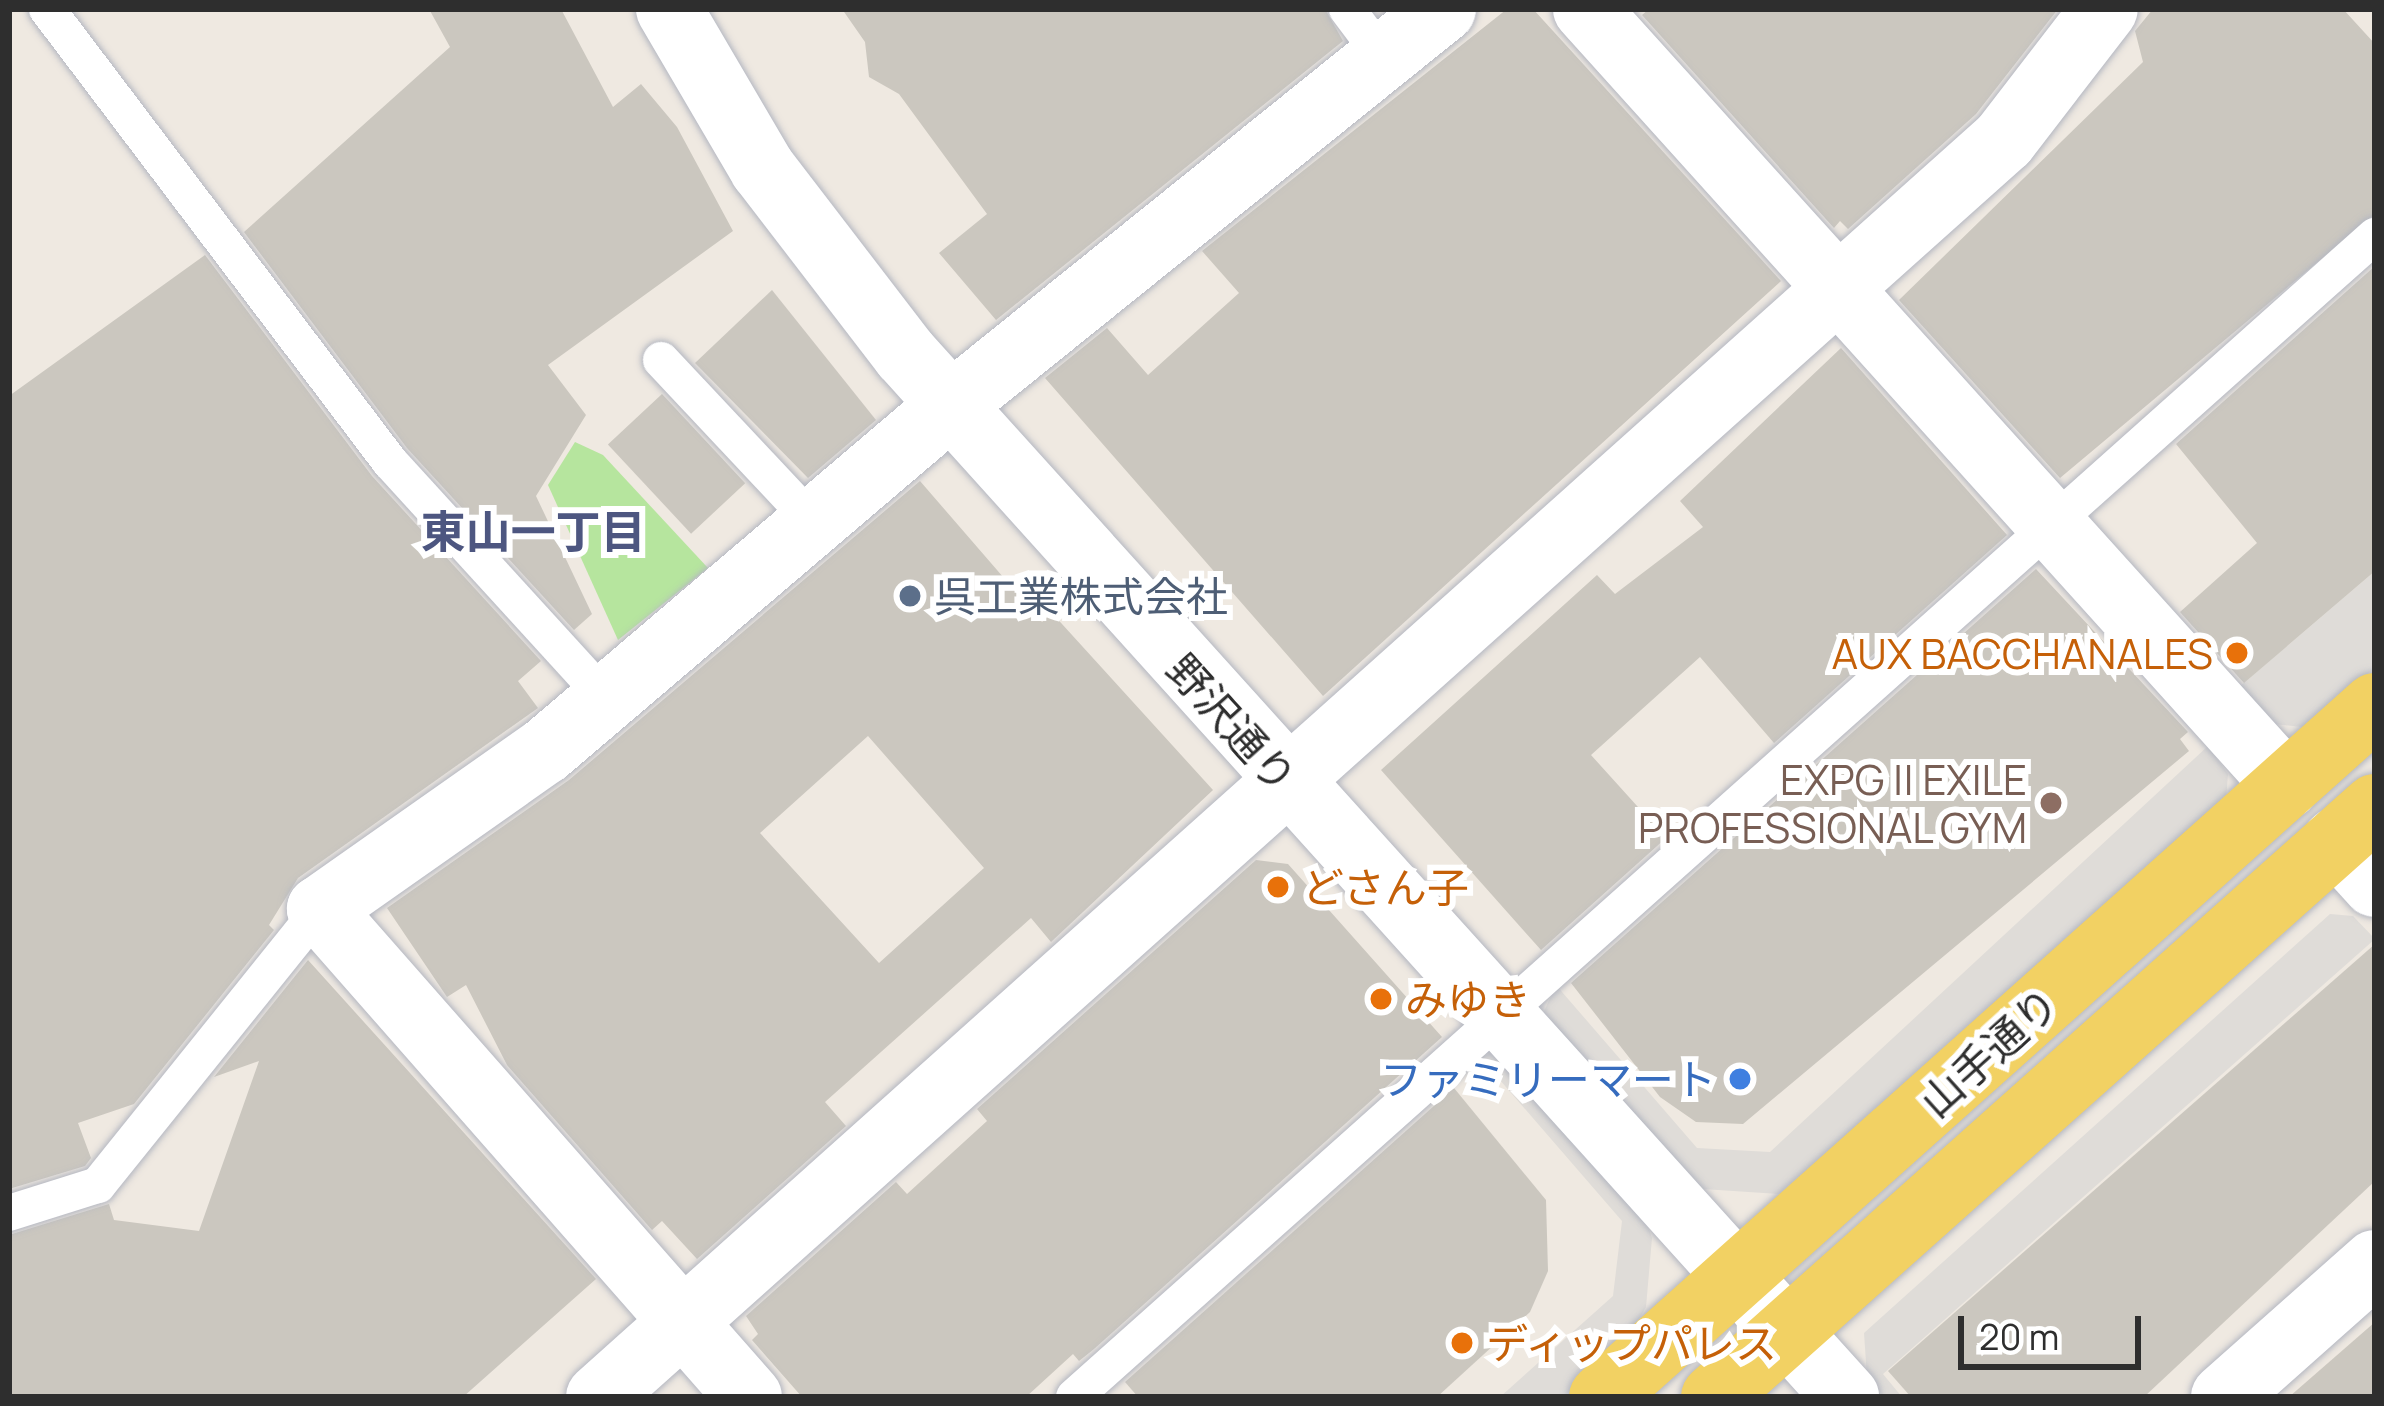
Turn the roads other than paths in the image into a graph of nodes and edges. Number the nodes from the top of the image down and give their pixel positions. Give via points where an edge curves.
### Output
1 (47, 9) edge
2 (669, 9) edge
3 (1443, 9) edge
4 (1586, 9) edge
5 (2105, 9) edge
6 (1365, 33) edge
7 (2375, 236) edge
8 (1834, 287) junction
9 (662, 360) dead end
10 (950, 406) junction
11 (814, 523) junction
12 (2045, 525) junction
13 (607, 700) junction
14 (2375, 706) edge
15 (1285, 783) junction
16 (2287, 786) junction
17 (2362, 844) edge
18 (320, 908) junction
19 (1500, 1018) junction
20 (9, 1213) edge
21 (2375, 1263) edge
22 (1735, 1277) junction
23 (682, 1323) junction
24 (1785, 1335) junction
25 (599, 1397) edge
26 (748, 1397) edge
27 (1074, 1397) edge
28 (1602, 1397) edge
29 (1714, 1397) edge
30 (1846, 1397) edge
31 (2224, 1397) edge

1 - 13 lane via 390,463
2 - 10 street, 野沢通り via 763,169
3 - 6 street
4 - 8 street
5 - 8 street via 2004,140
6 - 10 street
7 - 12 lane
8 - 12 street
8 - 15 street
9 - 11 lane
10 - 11 street
10 - 15 street, 野沢通り
11 - 13 street
12 - 16 street
12 - 19 lane
13 - 18 street
14 - 16 main road, 山手通り
15 - 19 street, 野沢通り
15 - 23 street
16 - 22 main road, 山手通り
17 - 24 main road, 山手通り
18 - 20 lane via 98,1185
18 - 23 street
19 - 22 street, 野沢通り
19 - 27 lane
21 - 31 street
22 - 24 street, 野沢通り
22 - 28 main road, 山手通り
23 - 25 street
23 - 26 street
24 - 29 main road, 山手通り
24 - 30 street, 野沢通り

